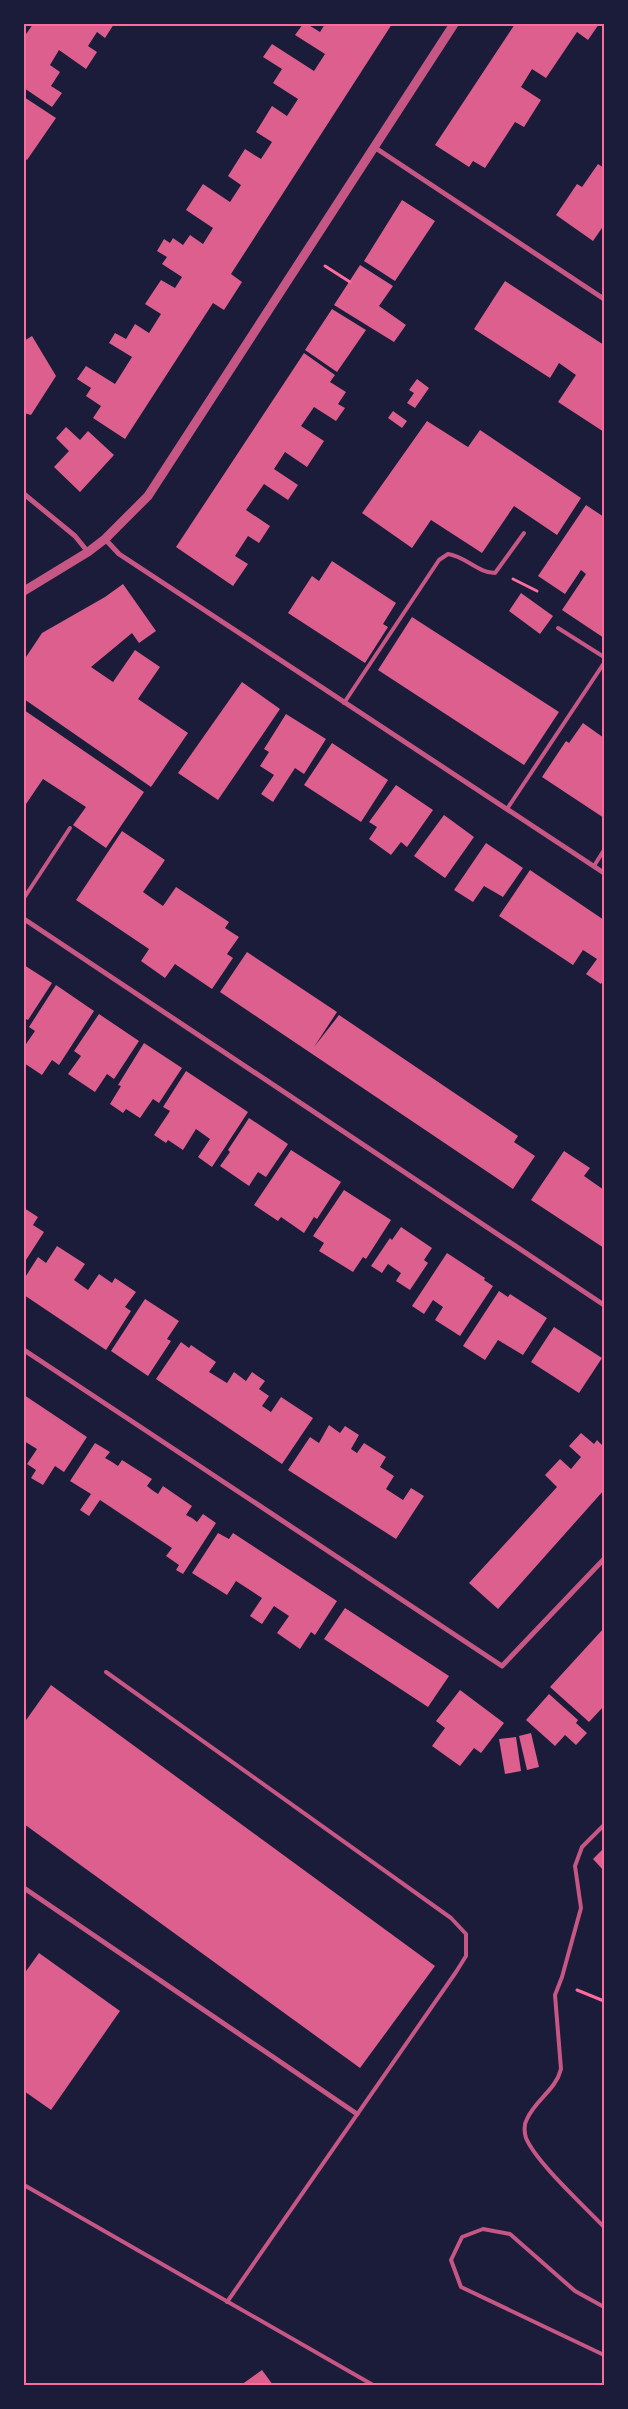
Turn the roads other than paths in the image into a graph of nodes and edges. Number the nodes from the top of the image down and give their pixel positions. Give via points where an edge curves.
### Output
1 (454, 24) edge
2 (374, 147) junction
3 (604, 299) edge
4 (24, 494) edge
5 (524, 533) dead end
6 (105, 539) junction
7 (88, 552) junction
8 (24, 592) edge
9 (558, 628) dead end
10 (604, 657) edge
11 (604, 663) edge
12 (344, 703) junction
13 (507, 808) junction
14 (70, 828) dead end
15 (604, 850) edge
16 (594, 866) junction
17 (604, 873) edge
18 (24, 898) edge
19 (24, 919) edge
20 (604, 1305) edge
21 (24, 1350) edge
22 (604, 1559) edge
23 (106, 1672) dead end
24 (604, 1825) edge
25 (24, 1888) edge
26 (357, 2114) junction
27 (24, 2185) edge
28 (604, 2227) edge
29 (227, 2302) junction
30 (604, 2307) edge
31 (604, 2355) edge
32 (373, 2385) edge

1 - 2 street
2 - 3 street
2 - 6 street via 148,496
4 - 7 street via 75,536
5 - 12 lane via 495,573 488,573 457,555 448,554 439,560
6 - 7 street
6 - 12 street via 120,554
7 - 8 street
9 - 10 lane
11 - 13 lane
12 - 13 street
13 - 16 street
14 - 18 lane
15 - 16 lane
16 - 17 street
19 - 20 street
21 - 22 street via 502,1666
23 - 26 lane via 451,1918 466,1934 466,1956
24 - 28 lane via 582,1847 574,1866 580,1908 555,1995 559,2079 526,2120 525,2132 535,2153
25 - 26 street
26 - 29 lane
27 - 29 lane
29 - 32 lane
30 - 31 lane via 575,2291 510,2234 483,2229 462,2237 451,2260 461,2287

